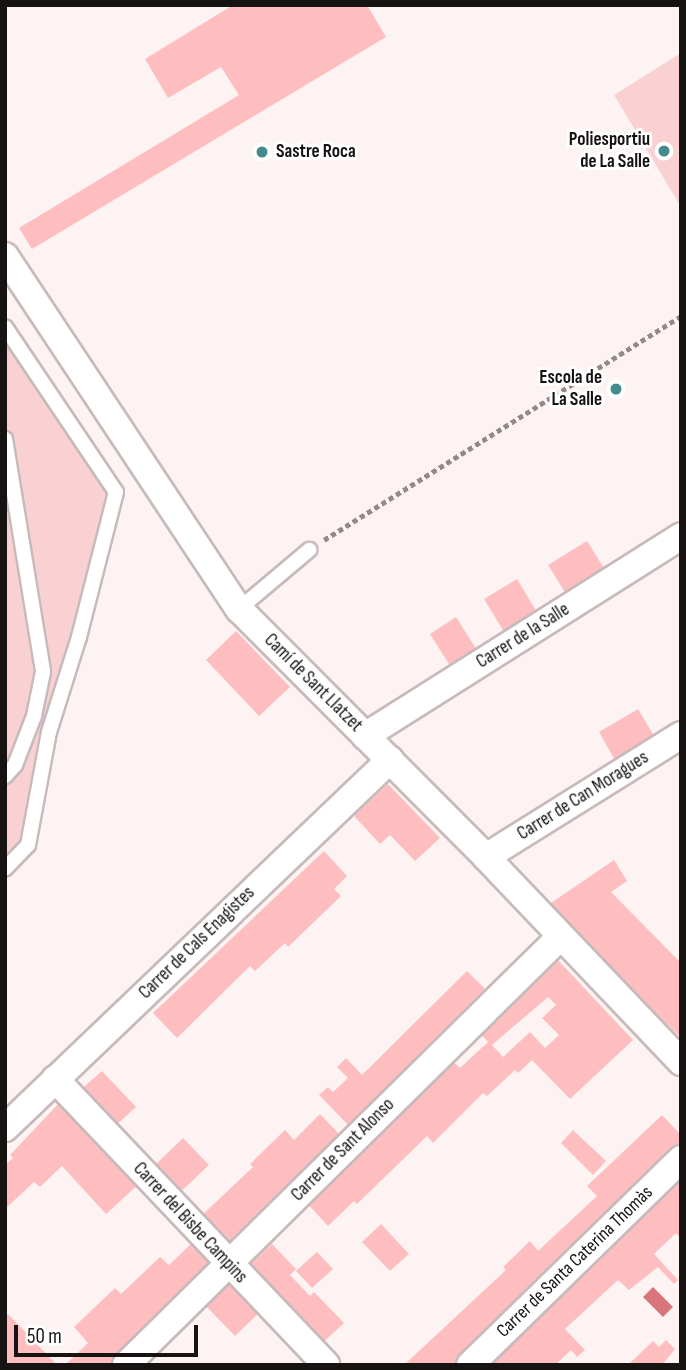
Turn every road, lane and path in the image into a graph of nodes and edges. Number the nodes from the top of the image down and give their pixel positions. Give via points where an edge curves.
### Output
1 (5, 256) edge
2 (681, 316) edge
3 (5, 327) edge
4 (5, 439) edge
5 (681, 536) edge
6 (309, 550) joint
7 (239, 609) junction
8 (365, 736) junction
9 (681, 736) edge
10 (390, 760) junction
11 (5, 776) edge
12 (486, 857) junction
13 (5, 869) edge
14 (560, 937) junction
15 (679, 1056) edge
16 (55, 1079) junction
17 (5, 1128) edge
18 (681, 1159) edge
19 (227, 1264) junction
20 (126, 1365) edge
21 (327, 1365) edge
22 (470, 1365) edge

1 - 7 street, Camí de Sant Llatzet
2 - 6 path
3 - 13 lane via 116,492 50,732 28,845
4 - 11 lane via 43,672 34,716 15,765
5 - 8 street, Carrer de la Salle
6 - 7 lane
7 - 8 street, Camí de Sant Llatzet
8 - 10 street, Camí de Sant Llatzet
9 - 12 street, Carrer de Can Moragues
10 - 12 street, Camí de Sant Llatzet
10 - 16 street, Carrer de Cals Enagistes
12 - 14 street, Camí de Sant Llatzet
14 - 15 street, Camí de Sant Llatzet
14 - 19 street, Carrer de Sant Alonso
16 - 17 street, Carrer de Cals Enagistes
16 - 19 street, Carrer del Bisbe Campins
18 - 22 street, Carrer de Santa Caterina Thomàs
19 - 20 street, Carrer de Sant Alonso
19 - 21 street, Carrer del Bisbe Campins

